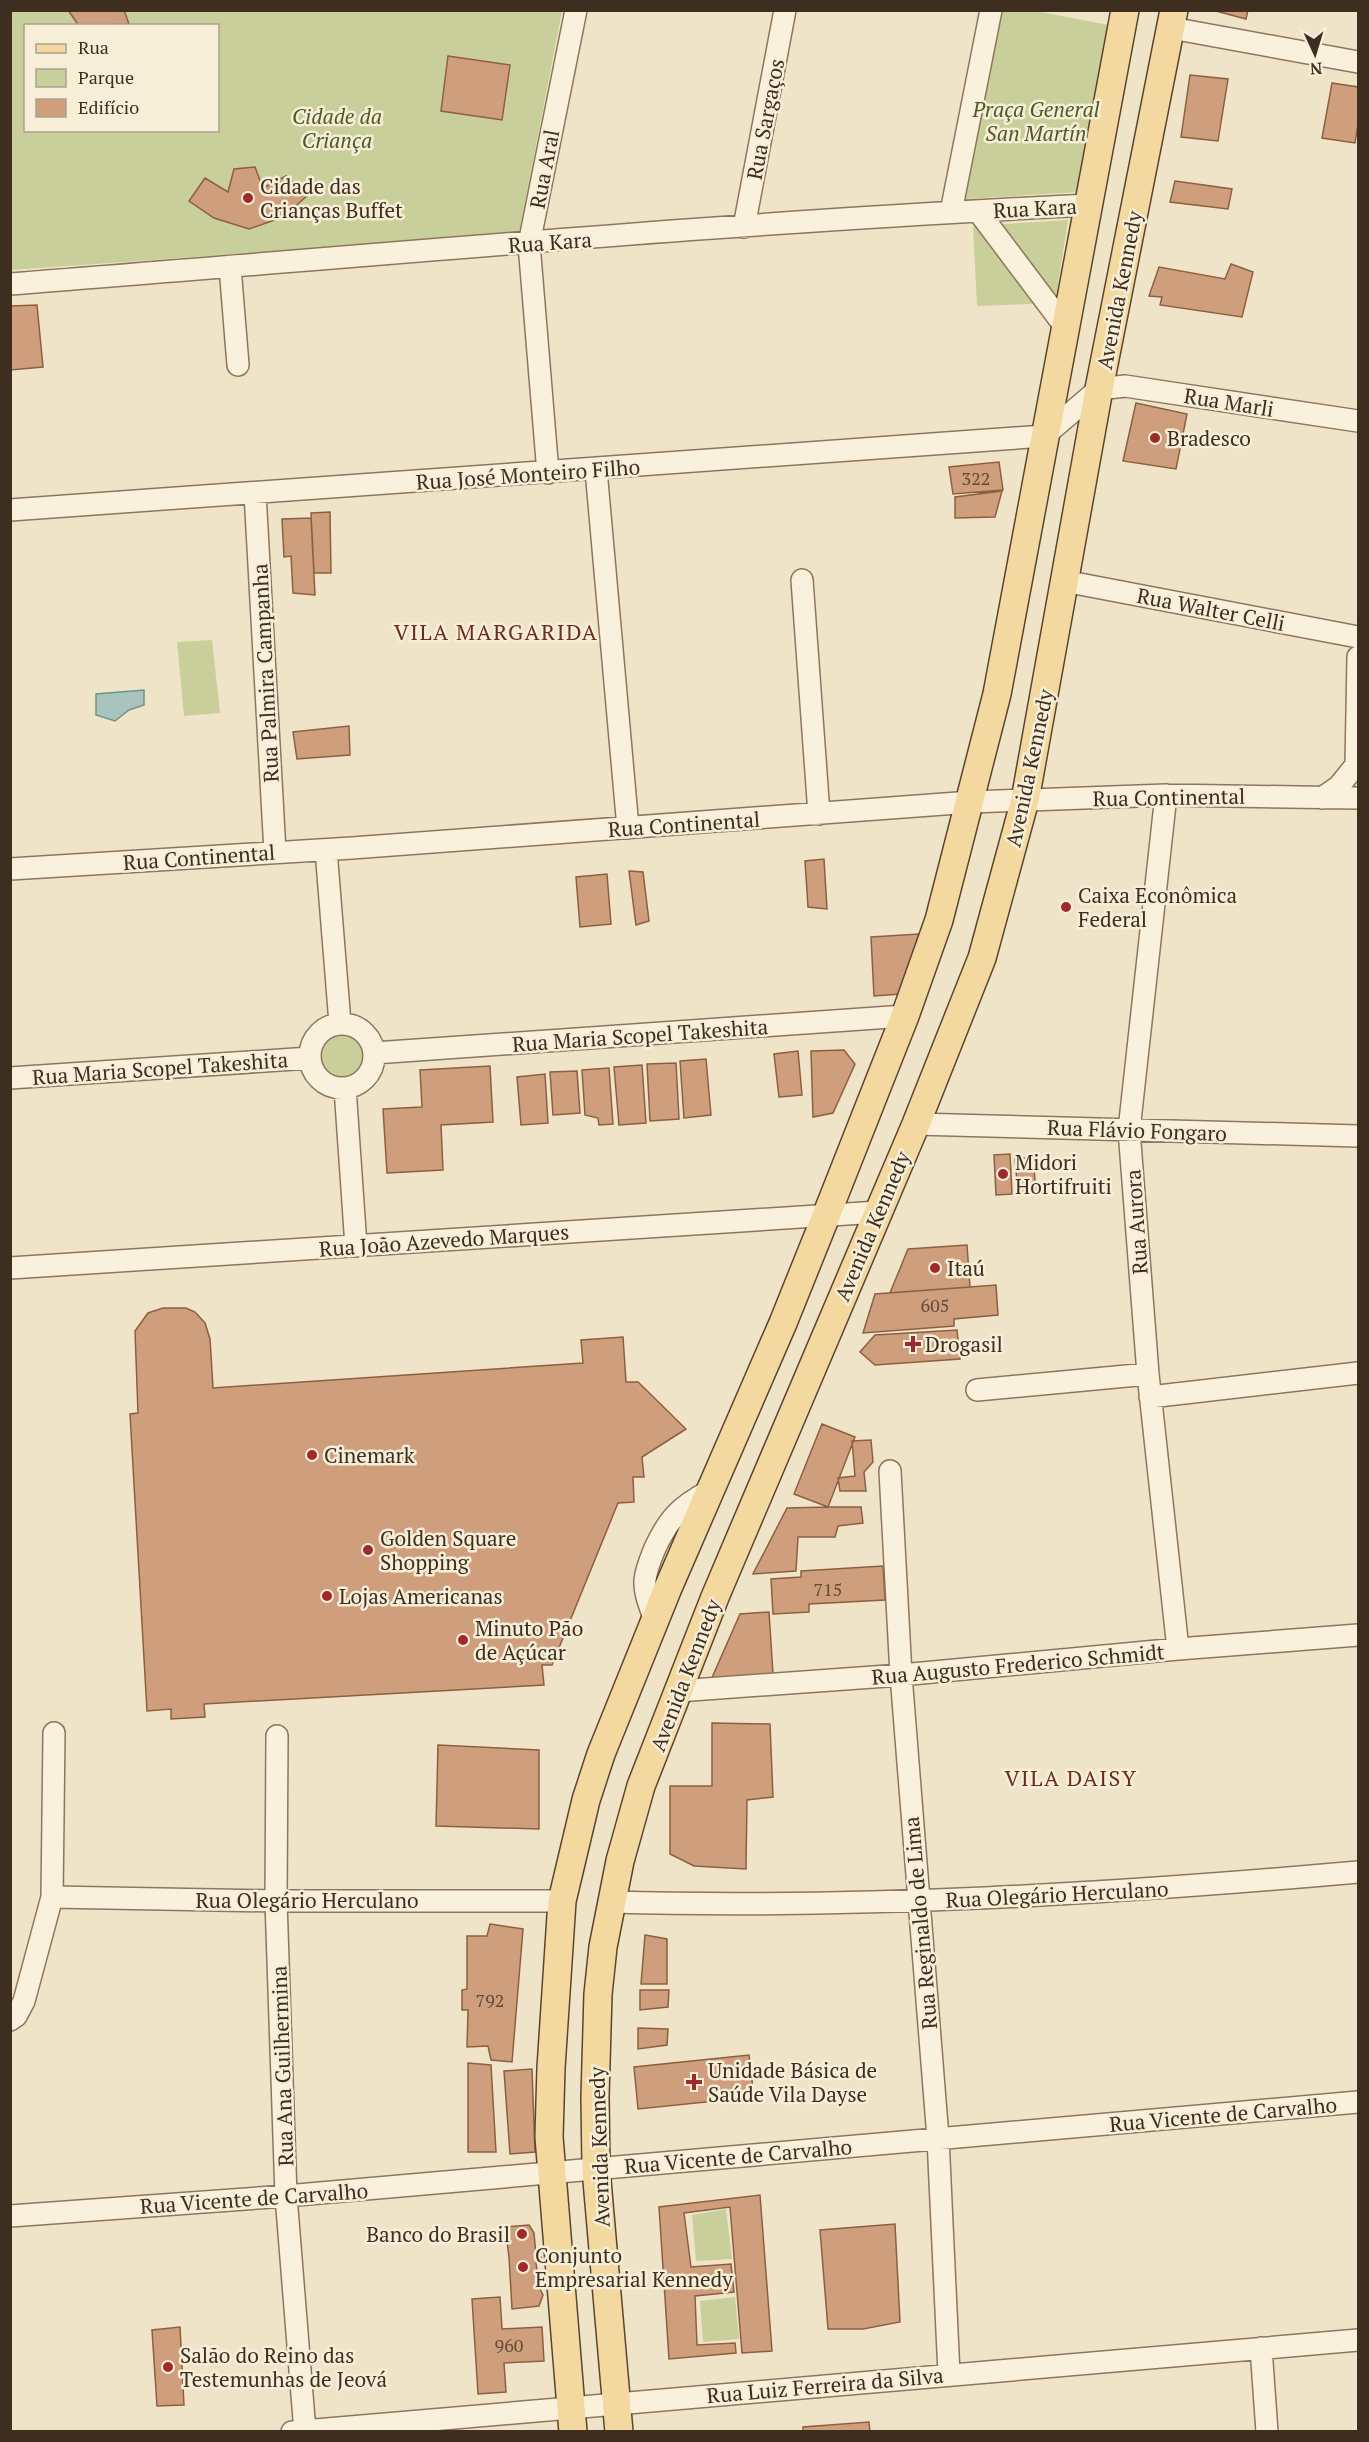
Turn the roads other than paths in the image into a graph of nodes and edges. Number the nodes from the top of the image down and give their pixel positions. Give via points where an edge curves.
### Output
1 (576, 10) edge
2 (785, 10) edge
3 (1119, 12) edge
4 (982, 19) edge
5 (1172, 19) edge
6 (1359, 62) edge
7 (1090, 205) junction
8 (978, 211) junction
9 (951, 212) junction
10 (744, 227) junction
11 (529, 244) junction
12 (230, 267) junction
13 (10, 284) edge
14 (1066, 328) junction
15 (238, 365) dead end
16 (1099, 389) junction
17 (1359, 422) edge
18 (1044, 436) junction
19 (596, 470) junction
20 (548, 473) junction
21 (255, 493) junction
22 (10, 510) edge
23 (802, 580) dead end
24 (1064, 581) junction
25 (1359, 637) edge
26 (1359, 657) edge
27 (1357, 767) edge
28 (1166, 795) junction
29 (1322, 798) junction
30 (1359, 798) edge
31 (1025, 800) junction
32 (971, 802) junction
33 (819, 814) junction
34 (628, 828) junction
35 (326, 850) junction
36 (275, 852) junction
37 (10, 869) edge
38 (905, 1016) junction
39 (340, 1023) junction
40 (374, 1053) junction
41 (310, 1058) junction
42 (10, 1078) edge
43 (345, 1088) junction
44 (916, 1124) junction
45 (1129, 1130) junction
46 (1359, 1136) edge
47 (878, 1212) junction
48 (826, 1216) junction
49 (356, 1245) junction
50 (10, 1268) edge
51 (1359, 1373) edge
52 (1148, 1374) junction
53 (977, 1390) dead end
54 (1150, 1397) junction
55 (890, 1471) dead end
56 (1359, 1635) edge
57 (1178, 1649) junction
58 (901, 1675) junction
59 (678, 1691) junction
60 (54, 1733) dead end
61 (277, 1737) dead end
62 (1359, 1872) edge
63 (52, 1898) junction
64 (562, 1900) junction
65 (276, 1901) junction
66 (611, 1902) junction
67 (918, 1902) junction
68 (10, 2020) edge
69 (1359, 2102) edge
70 (938, 2138) junction
71 (596, 2169) junction
72 (551, 2173) junction
73 (286, 2196) junction
74 (10, 2216) edge
75 (1359, 2340) edge
76 (1261, 2348) junction
77 (949, 2374) junction
78 (618, 2403) junction
79 (571, 2420) edge
80 (300, 2431) edge
81 (619, 2432) edge
82 (1267, 2432) edge

1 - 11 street, Rua Aral
2 - 10 street, Rua Sargaços
3 - 7 main road
4 - 9 street
5 - 6 street
5 - 16 main road, Avenida Kennedy
7 - 8 street, Rua Kara
7 - 14 main road
8 - 9 street, Rua Kara
8 - 14 street
9 - 10 street, Rua Kara
10 - 11 street, Rua Kara
11 - 12 street, Rua Kara
11 - 20 street, Rua Aral
12 - 13 street, Rua Kara
12 - 15 street
14 - 18 main road
16 - 17 street, Rua Marli via 1125,386
16 - 18 street
16 - 24 main road, Avenida Kennedy
18 - 19 street, Rua José Monteiro Filho
18 - 32 main road via 998,694
19 - 20 street, Rua José Monteiro Filho
19 - 34 street
20 - 21 street, Rua José Monteiro Filho
21 - 22 street, Rua José Monteiro Filho
21 - 36 street, Rua Palmira Campanha
23 - 33 street
24 - 25 street, Rua Walter Celli
24 - 31 main road, Avenida Kennedy
26 - 27 street
27 - 29 street
28 - 29 street, Rua Continental
28 - 31 street, Rua Continental
28 - 45 street, Rua Aurora
29 - 30 street, Rua Continental
31 - 32 street, Rua Continental
31 - 44 main road, Avenida Kennedy via 982,958
32 - 33 street, Rua Continental
32 - 38 main road via 939,920
33 - 34 street, Rua Continental
34 - 35 street, Rua Continental
35 - 36 street, Rua Continental
35 - 39 street
36 - 37 street, Rua Continental
38 - 40 street, Rua Maria Scopel Takeshita
38 - 48 main road
39 - 40 street via 350,1024 367,1035
39 - 41 street via 315,1038
40 - 43 street via 370,1073
41 - 42 street, Rua Maria Scopel Takeshita
41 - 43 street via 317,1076 325,1083
43 - 49 street
44 - 45 street, Rua Flávio Fongaro
44 - 47 main road, Avenida Kennedy
45 - 46 street, Rua Flávio Fongaro
45 - 52 street, Rua Aurora
47 - 48 street, Rua João Azevedo Marques
47 - 59 main road, Avenida Kennedy
48 - 49 street, Rua João Azevedo Marques
48 - 64 main road via 601,1754
49 - 50 street, Rua João Azevedo Marques
51 - 54 street
52 - 53 street
52 - 54 street, Rua Aurora
54 - 57 street, Rua Aurora
55 - 58 street, Rua Reginaldo de Lima
56 - 57 street, Rua Augusto Frederico Schmidt
57 - 58 street, Rua Augusto Frederico Schmidt
58 - 59 street, Rua Augusto Frederico Schmidt
58 - 67 street, Rua Reginaldo de Lima
59 - 66 main road, Avenida Kennedy via 641,1786
60 - 63 street
61 - 65 street, Rua Ana Guilhermina
62 - 67 street, Rua Olegário Herculano
63 - 65 street, Rua Olegário Herculano
63 - 68 street via 24,2001
64 - 65 street, Rua Olegário Herculano
64 - 72 main road via 551,2068
65 - 73 street, Rua Ana Guilhermina
66 - 67 street, Rua Olegário Herculano
66 - 71 main road, Avenida Kennedy via 598,1994
67 - 70 street, Rua Reginaldo de Lima
69 - 70 street, Rua Vicente de Carvalho
70 - 71 street, Rua Vicente de Carvalho
70 - 77 street, Rua Reginaldo de Lima
71 - 72 street, Rua Vicente de Carvalho
71 - 78 main road, Avenida Kennedy
72 - 73 street, Rua Vicente de Carvalho
72 - 79 main road
73 - 74 street, Rua Vicente de Carvalho
73 - 80 street, Rua Ana Guilhermina
75 - 76 street, Rua Luiz Ferreira da Silva
76 - 77 street, Rua Luiz Ferreira da Silva
76 - 82 street
77 - 78 street, Rua Luiz Ferreira da Silva
78 - 79 street, Rua Luiz Ferreira da Silva
78 - 81 main road, Avenida Kennedy
79 - 80 street, Rua Luiz Ferreira da Silva

